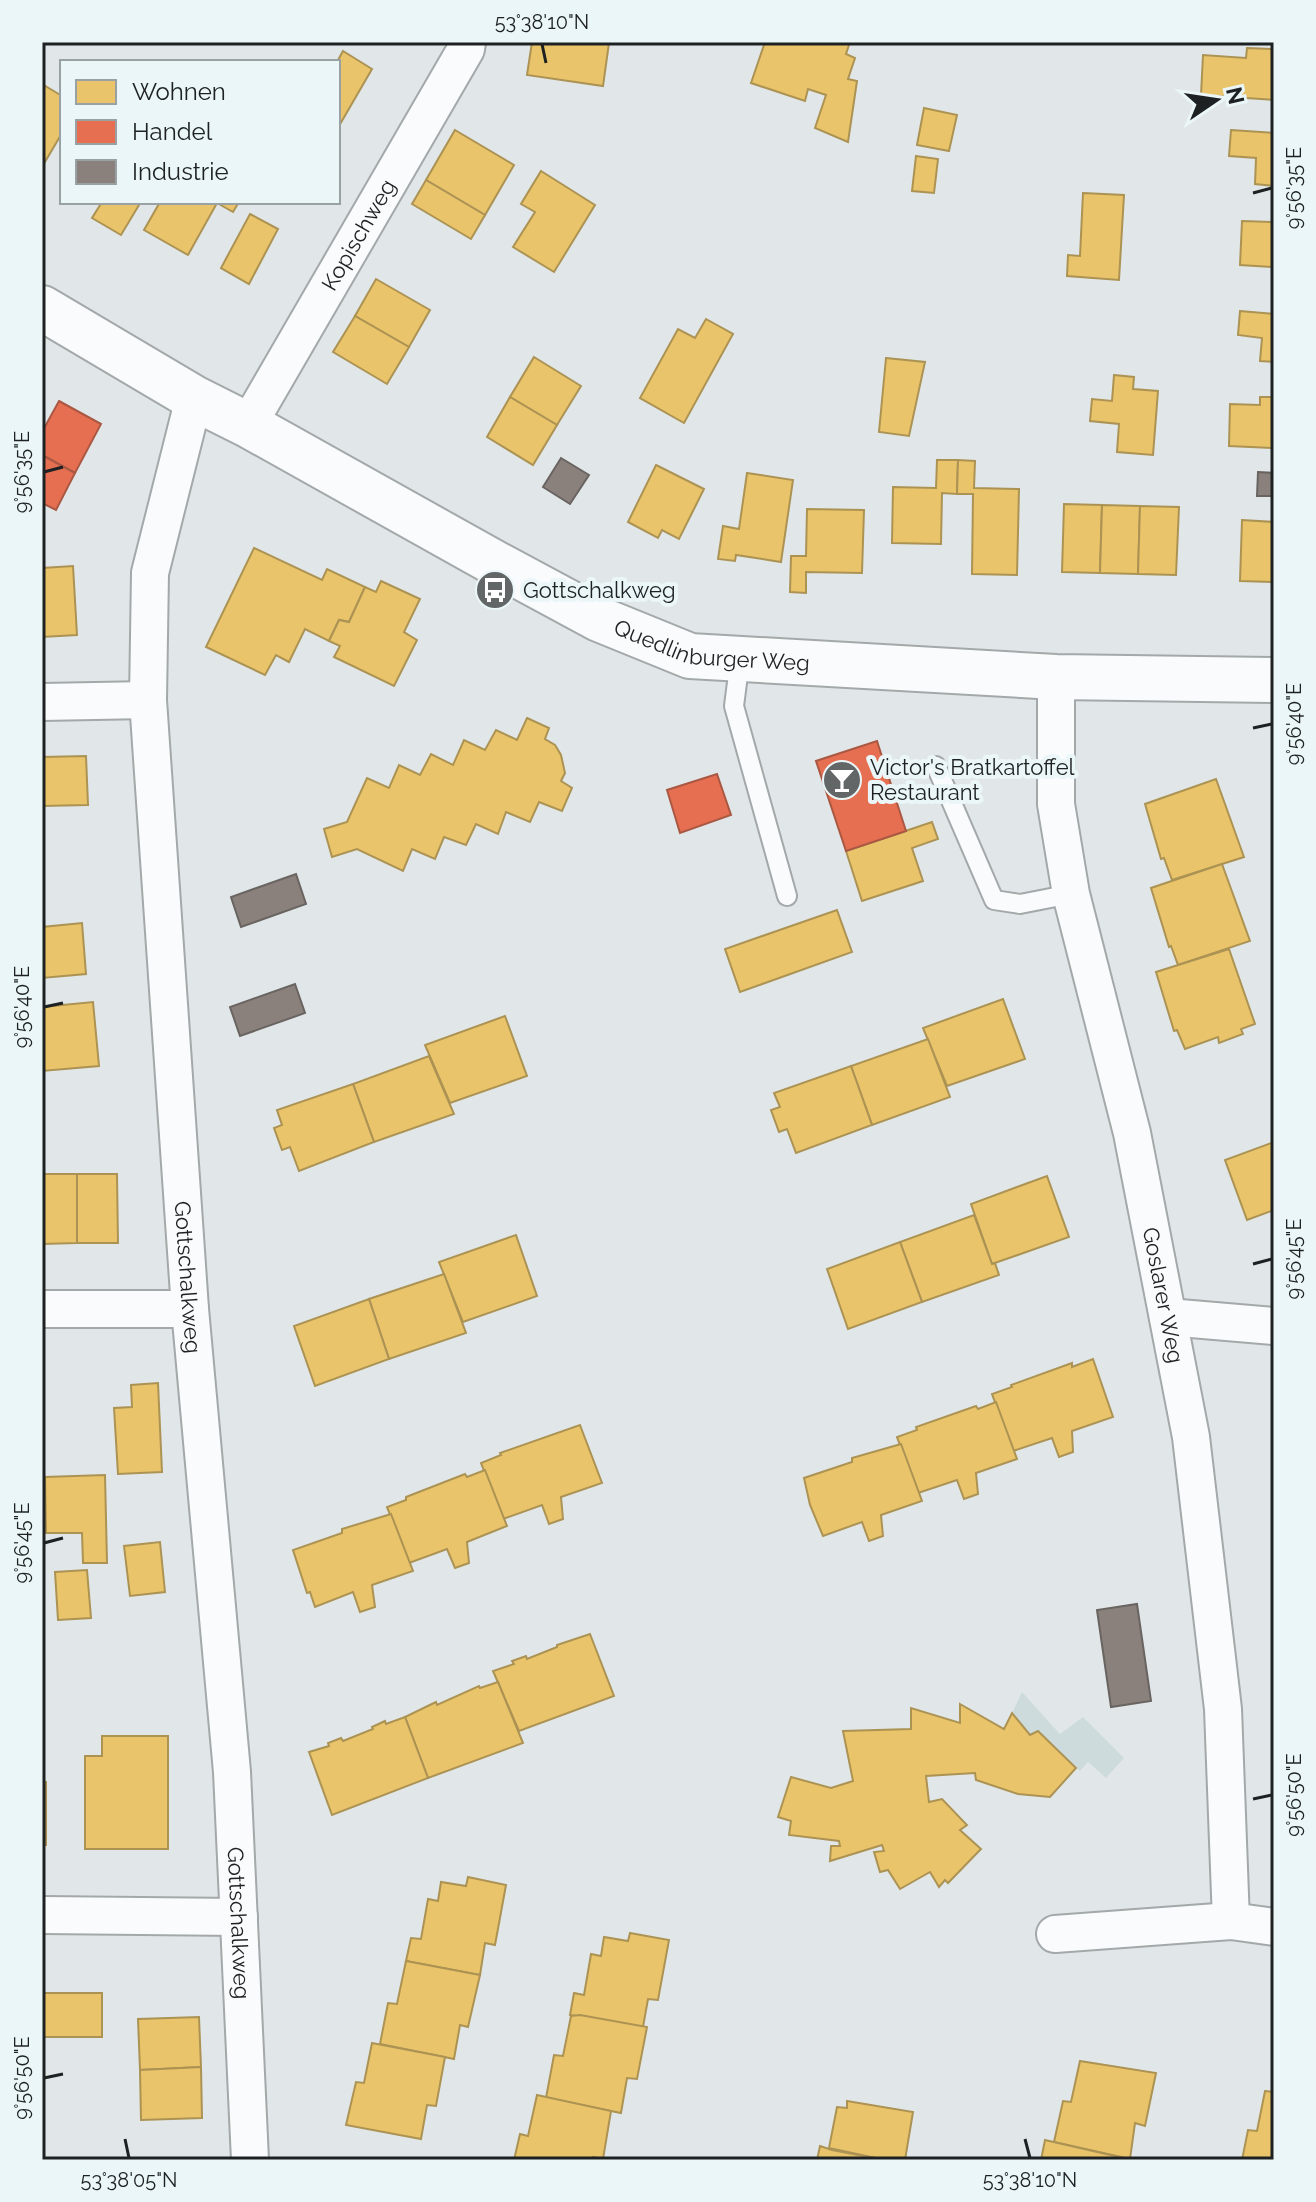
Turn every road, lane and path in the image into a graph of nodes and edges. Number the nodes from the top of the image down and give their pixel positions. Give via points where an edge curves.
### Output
1 (467, 42) edge
2 (42, 308) edge
3 (194, 398) junction
4 (248, 425) junction
5 (740, 659) junction
6 (1056, 677) junction
7 (1274, 680) edge
8 (148, 700) junction
9 (42, 702) edge
10 (936, 766) dead end
11 (1071, 894) junction
12 (787, 896) dead end
13 (42, 1309) edge
14 (190, 1309) junction
15 (1168, 1317) junction
16 (1274, 1326) edge
17 (42, 1915) edge
18 (239, 1917) junction
19 (1231, 1921) junction
20 (1274, 1927) edge
21 (1055, 1934) dead end
22 (250, 2160) edge

1 - 4 street, Kopischweg
2 - 3 street, Quedlinburger Weg
3 - 4 street, Quedlinburger Weg
3 - 8 street, Gottschalkweg via 150,573
4 - 5 street, Quedlinburger Weg via 599,619 690,656
5 - 6 street, Quedlinburger Weg
5 - 12 lane via 734,706
6 - 7 street, Quedlinburger Weg
6 - 11 street, Goslarer Weg via 1056,804
8 - 9 street
8 - 14 street, Gottschalkweg
10 - 11 lane via 994,900 1020,904
11 - 15 street, Goslarer Weg via 1132,1133
13 - 14 street
14 - 18 street, Gottschalkweg via 232,1772
15 - 16 street
15 - 19 street, Goslarer Weg via 1191,1437 1223,1709
17 - 18 street
18 - 22 street, Gottschalkweg
19 - 20 street
19 - 21 street

